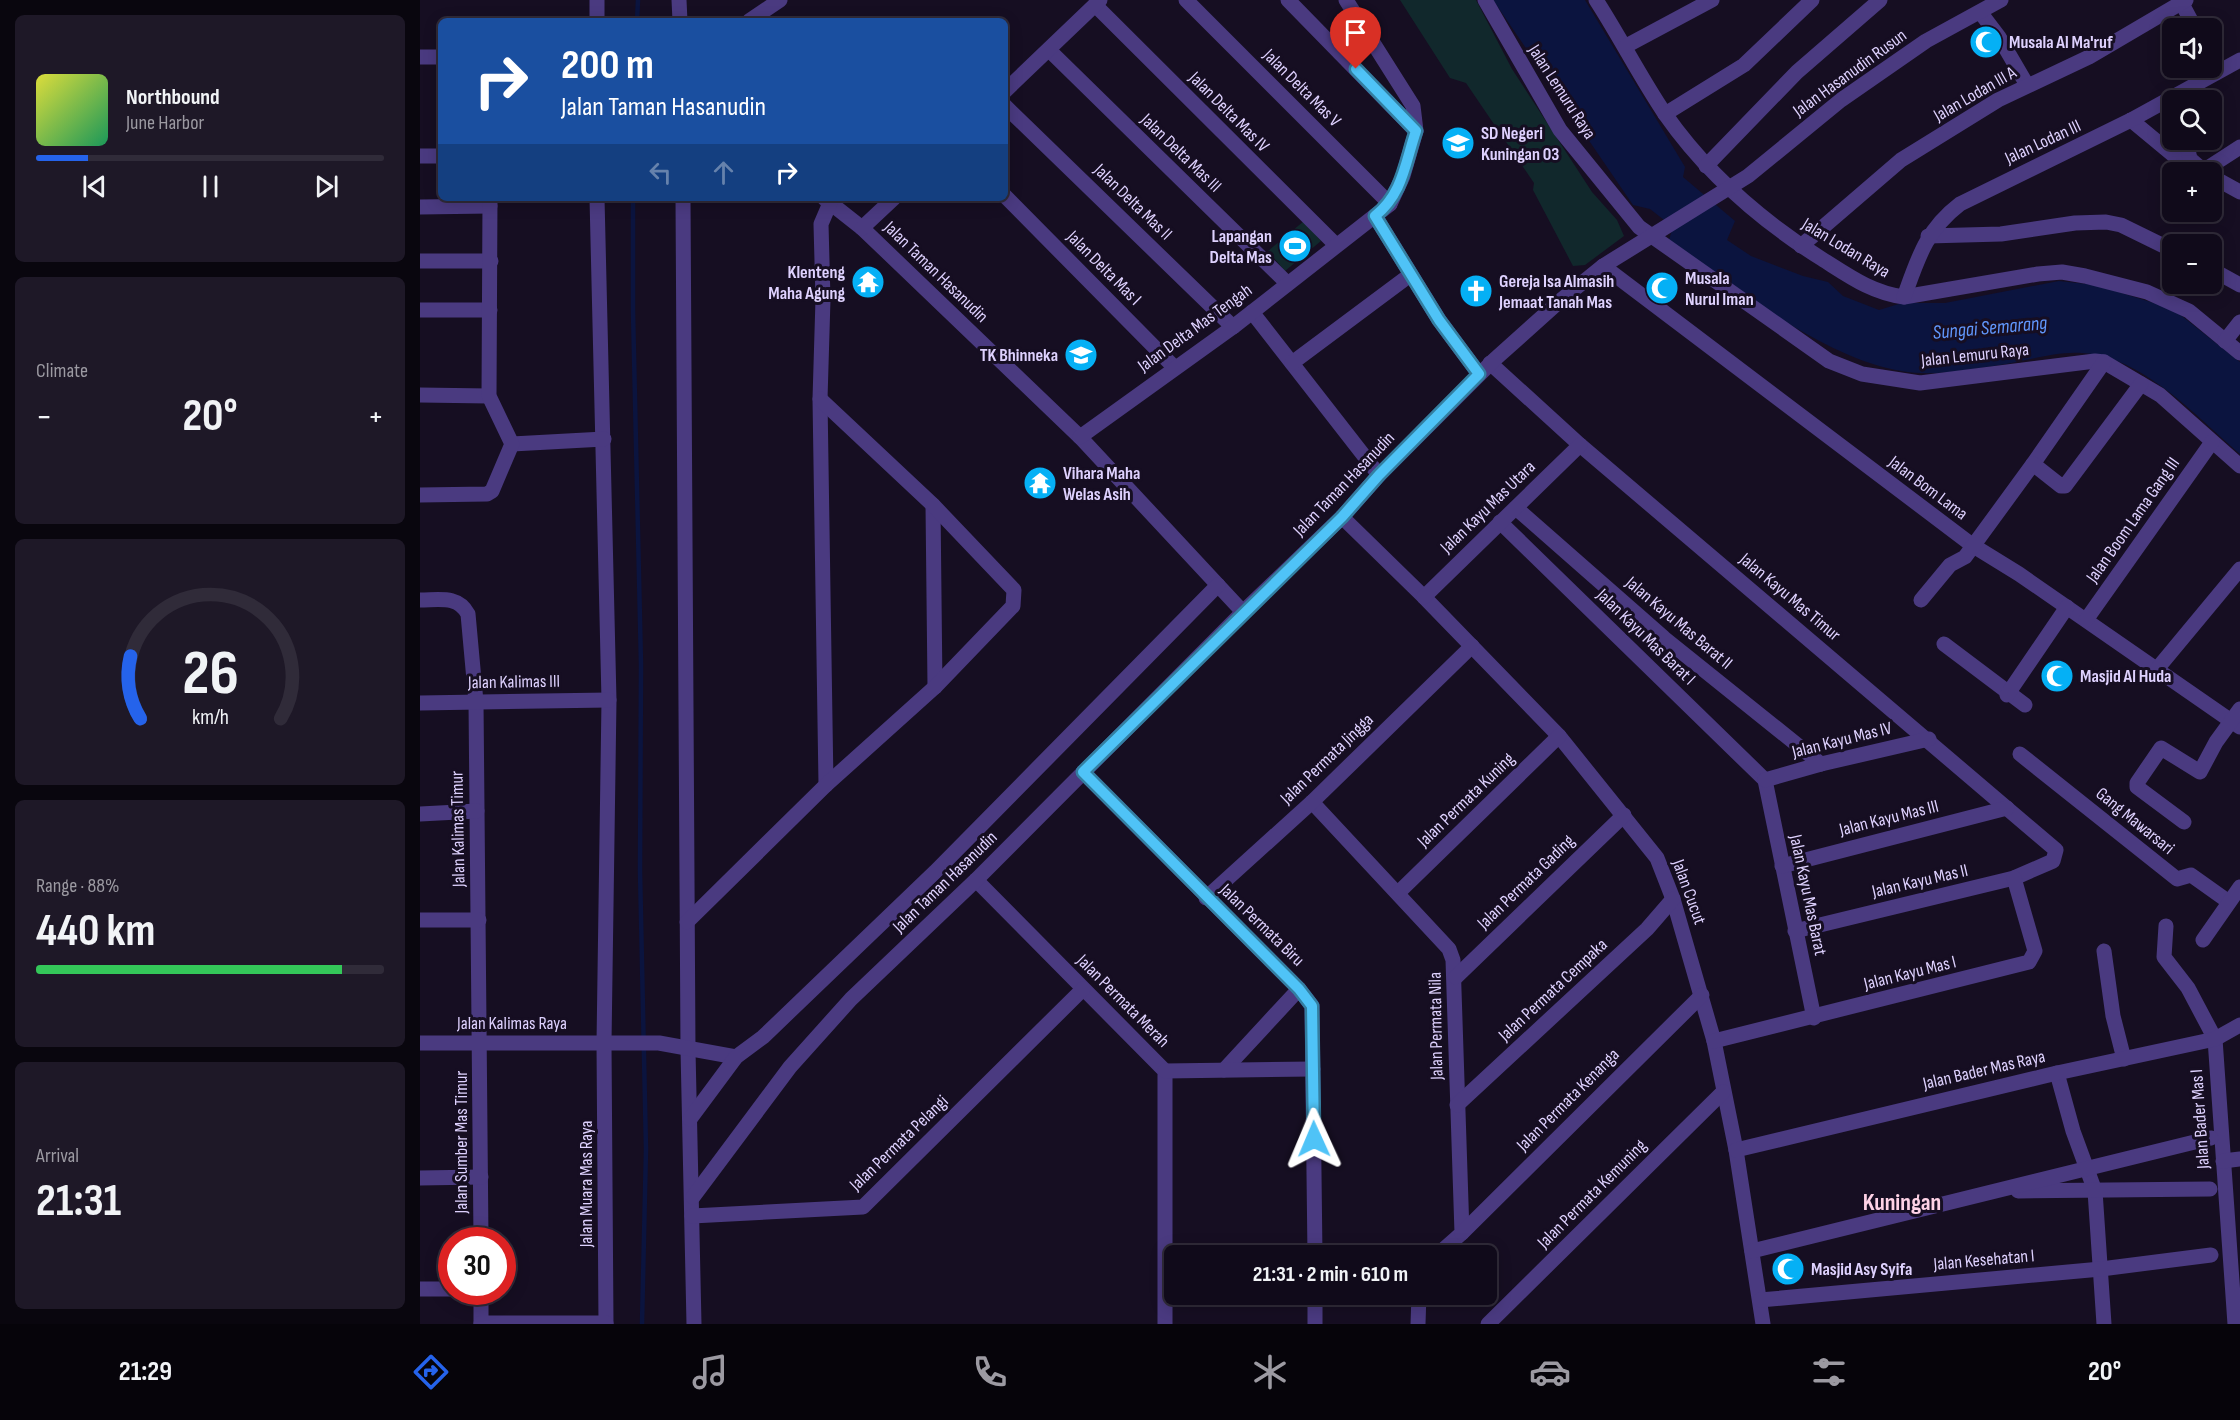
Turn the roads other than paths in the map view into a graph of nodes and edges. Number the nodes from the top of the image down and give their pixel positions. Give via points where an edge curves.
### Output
1 (597, 0) edge
2 (679, 0) edge
3 (780, 0) edge
4 (1186, 0) edge
5 (1288, 0) edge
6 (1346, 0) edge
7 (1485, 0) edge
8 (1596, 0) edge
9 (1712, 0) edge
10 (1812, 0) edge
11 (1880, 0) edge
12 (2001, 0) edge
13 (2184, 1) edge
14 (1098, 3) edge
15 (1980, 12) junction
16 (597, 18) edge
17 (680, 18) edge
18 (753, 18) edge
19 (2191, 18) edge
20 (1367, 35) junction
21 (1626, 46) junction
22 (1049, 50) junction
23 (1340, 53) junction
24 (420, 57) edge
25 (438, 57) edge
26 (2240, 60) edge
27 (2222, 64) edge
28 (2201, 78) edge
29 (2027, 85) junction
30 (1008, 88) edge
31 (2188, 90) edge
32 (1008, 109) edge
33 (2162, 109) edge
34 (1665, 114) junction
35 (2131, 120) junction
36 (1416, 131) junction
37 (2240, 147) edge
38 (2188, 150) edge
39 (420, 156) edge
40 (438, 156) edge
41 (2190, 159) junction
42 (2193, 162) edge
43 (2220, 162) edge
44 (1706, 166) junction
45 (2222, 182) edge
46 (1724, 192) junction
47 (2240, 192) edge
48 (1008, 199) edge
49 (597, 201) edge
50 (683, 201) edge
51 (827, 201) edge
52 (891, 201) edge
53 (490, 202) edge
54 (1390, 204) junction
55 (420, 207) edge
56 (1375, 216) junction
57 (862, 228) junction
58 (1655, 235) junction
59 (1928, 236) junction
60 (1336, 245) junction
61 (2162, 245) edge
62 (1801, 246) junction
63 (420, 261) edge
64 (491, 261) junction
65 (1603, 267) junction
66 (1410, 275) junction
67 (2222, 275) edge
68 (1287, 283) junction
69 (2240, 285) edge
70 (1904, 297) junction
71 (490, 309) junction
72 (420, 310) edge
73 (1252, 312) junction
74 (2240, 322) edge
75 (1233, 327) junction
76 (2225, 341) junction
77 (2240, 353) edge
78 (2104, 362) junction
79 (1292, 363) junction
80 (1174, 368) junction
81 (1485, 369) junction
82 (2141, 384) junction
83 (420, 395) edge
84 (489, 396) junction
85 (820, 399) junction
86 (1080, 437) junction
87 (604, 439) junction
88 (2212, 442) junction
89 (512, 444) junction
90 (1580, 445) junction
91 (2033, 464) junction
92 (2240, 466) edge
93 (1379, 475) junction
94 (420, 495) edge
95 (933, 505) junction
96 (1516, 508) junction
97 (1342, 517) junction
98 (1500, 522) junction
99 (1972, 545) junction
100 (2240, 569) edge
101 (1218, 585) junction
102 (1424, 597) junction
103 (420, 600) edge
104 (1921, 600) dead end
105 (2067, 607) junction
106 (1243, 612) junction
107 (2086, 620) junction
108 (1944, 644) dead end
109 (1472, 646) junction
110 (2157, 669) junction
111 (935, 687) junction
112 (2008, 694) junction
113 (609, 700) junction
114 (476, 702) junction
115 (420, 703) edge
116 (2025, 705) dead end
117 (2237, 719) edge
118 (1559, 736) junction
119 (1929, 739) junction
120 (2020, 754) dead end
121 (1821, 764) junction
122 (1083, 772) junction
123 (1765, 780) junction
124 (826, 785) junction
125 (1312, 801) junction
126 (2007, 808) junction
127 (477, 811) junction
128 (420, 813) edge
129 (1624, 815) junction
130 (2184, 822) dead end
131 (2053, 861) joint
132 (1782, 866) junction
133 (2014, 878) junction
134 (976, 880) junction
135 (2240, 887) edge
136 (1399, 892) junction
137 (1206, 898) junction
138 (1673, 899) junction
139 (2229, 902) junction
140 (420, 920) edge
141 (479, 920) junction
142 (687, 922) junction
143 (2166, 926) dead end
144 (1795, 931) junction
145 (2203, 940) dead end
146 (2104, 951) dead end
147 (1456, 977) junction
148 (1083, 988) junction
149 (1299, 989) junction
150 (1702, 995) junction
151 (1814, 1018) junction
152 (2240, 1025) edge
153 (2215, 1039) junction
154 (1714, 1041) junction
155 (420, 1043) edge
156 (480, 1043) junction
157 (604, 1043) junction
158 (687, 1050) junction
159 (736, 1057) junction
160 (2124, 1059) junction
161 (1313, 1069) junction
162 (1224, 1070) junction
163 (1165, 1071) junction
164 (2057, 1073) junction
165 (1723, 1092) junction
166 (1457, 1105) junction
167 (690, 1119) junction
168 (2211, 1138) dead end
169 (1736, 1150) junction
170 (2240, 1160) edge
171 (2223, 1161) junction
172 (2085, 1169) junction
173 (481, 1177) junction
174 (420, 1178) edge
175 (2210, 1189) dead end
176 (1994, 1191) junction
177 (2095, 1191) junction
178 (693, 1197) junction
179 (692, 1216) junction
180 (481, 1227) edge
181 (1462, 1233) junction
182 (1315, 1245) edge
183 (1448, 1245) edge
184 (1752, 1251) junction
185 (2211, 1255) dead end
186 (2101, 1269) junction
187 (2236, 1284) edge
188 (420, 1289) edge
189 (438, 1289) edge
190 (1760, 1300) junction
191 (481, 1305) edge
192 (1315, 1305) edge
193 (1419, 1305) edge
194 (481, 1323) edge
195 (606, 1324) edge
196 (694, 1324) edge
197 (1165, 1324) edge
198 (1315, 1324) edge
199 (1418, 1324) edge
200 (1488, 1324) edge
201 (1763, 1324) edge
202 (2104, 1324) edge
203 (2235, 1324) edge

1 - 16 street
2 - 17 street
3 - 18 street
4 - 54 street, Jalan Delta Mas V
5 - 23 street
6 - 20 street
7 - 58 street, Jalan Lemuru Raya via 1560,130 1639,227
8 - 21 street, Jalan Lodan Raya
9 - 21 street
10 - 34 street via 1744,65
11 - 44 street via 1797,72
12 - 15 street, Jalan Hasanudin Rusun
13 - 19 street
13 - 29 street, Jalan Lodan III A via 2089,57
14 - 22 street
14 - 60 street, Jalan Delta Mas IV
15 - 29 street via 2000,37
15 - 46 street, Jalan Hasanudin Rusun via 1926,41 1850,93
20 - 23 street
20 - 36 street via 1413,106
21 - 34 street, Jalan Lodan Raya
22 - 30 street
22 - 68 street, Jalan Delta Mas III
23 - 36 street
24 - 25 street
26 - 27 street, Jalan Lodan III
28 - 31 street, Jalan Lodan III
29 - 62 street, Jalan Lodan III A via 1901,160
32 - 75 street, Jalan Delta Mas II
33 - 35 street, Jalan Lodan III
34 - 44 street, Jalan Lodan Raya
35 - 41 street via 2172,154
35 - 59 street, Jalan Lodan III via 1979,193 1943,217
36 - 54 street
37 - 43 street
38 - 41 street
39 - 40 street
41 - 42 street
44 - 46 street, Jalan Lodan Raya
45 - 47 street
46 - 58 street, Jalan Taman Hasanudin
46 - 62 street, Jalan Lodan Raya
48 - 80 street, Jalan Delta Mas I
49 - 87 street, Jalan Muara Mas Raya
50 - 142 street
51 - 57 street, Jalan Taman Hasanudin
51 - 85 street via 821,224
52 - 57 street
53 - 55 street
53 - 64 street
54 - 56 street, Jalan Delta Mas Tengah
56 - 60 street, Jalan Delta Mas Tengah
56 - 66 street, Jalan Kayu Mas Timur
57 - 86 street, Jalan Taman Hasanudin
58 - 65 street, Jalan Taman Hasanudin
58 - 78 street, Jalan Lemuru Raya via 1829,361 1862,374 1920,383
59 - 61 street via 2001,234 2106,222
59 - 70 street, Jalan Lodan III
60 - 68 street, Jalan Delta Mas Tengah
62 - 70 street, Jalan Lodan Raya via 1863,285 1886,295
63 - 64 street
64 - 71 street
65 - 81 street, Jalan Taman Hasanudin
65 - 99 street, Jalan Bom Lama
66 - 79 street
66 - 81 street, Jalan Kayu Mas Timur via 1439,320
67 - 69 street
68 - 73 street, Jalan Delta Mas Tengah
70 - 76 street, Jalan Lodan Raya via 2062,272 2157,297 2189,311
71 - 72 street
71 - 84 street
73 - 75 street, Jalan Delta Mas Tengah
73 - 79 street
74 - 76 street
75 - 80 street, Jalan Delta Mas Tengah
76 - 77 street, Jalan Lodan Raya
78 - 82 street
78 - 91 street
79 - 93 street
80 - 86 street, Jalan Delta Mas Tengah
81 - 90 street, Jalan Kayu Mas Timur
81 - 93 street, Jalan Taman Hasanudin
82 - 88 street via 2160,395
82 - 91 street via 2065,486
83 - 84 street
84 - 89 street
85 - 95 street
85 - 124 street
86 - 101 street, Jalan Taman Hasanudin
87 - 89 street
87 - 113 street, Jalan Muara Mas Raya
88 - 92 street
88 - 107 street, Jalan Boom Lama Gang III
89 - 94 street via 492,490 482,495
90 - 96 street, Jalan Kayu Mas Utara
90 - 119 street, Jalan Kayu Mas Timur
91 - 99 street
93 - 97 street, Jalan Taman Hasanudin
95 - 111 street
95 - 111 street via 1014,590 1015,597 1013,606
96 - 98 street, Jalan Kayu Mas Utara
96 - 121 street, Jalan Kayu Mas Barat II via 1664,638
97 - 102 street, Jalan Cucut
97 - 106 street, Jalan Taman Hasanudin
98 - 102 street, Jalan Kayu Mas Utara
98 - 123 street, Jalan Kayu Mas Barat I
99 - 104 street via 1965,557 1950,566
99 - 105 street, Jalan Bom Lama
100 - 110 street
101 - 106 street, Jalan Taman Hasanudin
101 - 159 street, Jalan Taman Hasanudin via 934,872 763,1038
102 - 109 street, Jalan Cucut
103 - 114 street, Jalan Kalimas Timur via 456,600 468,614
105 - 107 street, Jalan Bom Lama
105 - 112 street
106 - 122 street, Jalan Taman Hasanudin
107 - 110 street, Jalan Bom Lama
108 - 112 street
109 - 118 street, Jalan Cucut
109 - 125 street, Jalan Permata Jingga
110 - 117 street, Jalan Bom Lama
111 - 124 street
112 - 116 street
113 - 114 street, Jalan Kalimas III
113 - 157 street, Jalan Muara Mas Raya
114 - 115 street, Jalan Kalimas III
114 - 127 street, Jalan Kalimas Timur
117 - 130 street via 2200,772 2161,748 2137,783 2137,787
118 - 129 street, Jalan Cucut
118 - 136 street, Jalan Permata Kuning
119 - 121 street, Jalan Kayu Mas IV
119 - 126 street, Jalan Kayu Mas Timur
120 - 139 street, Gang Mawarsari via 2177,879 2191,875
121 - 123 street, Jalan Kayu Mas IV
122 - 134 street, Jalan Taman Hasanudin
122 - 137 street, Jalan Permata Biru
123 - 132 street, Jalan Kayu Mas Barat
124 - 142 street
125 - 136 street, Jalan Permata Nila
125 - 137 street, Jalan Permata Jingga
126 - 131 street, Jalan Kayu Mas Timur via 2056,850
126 - 132 street, Jalan Kayu Mas III
127 - 128 street
127 - 141 street, Jalan Kalimas Timur
129 - 138 street, Jalan Cucut via 1657,858
129 - 147 street, Jalan Permata Gading
131 - 133 street, Jalan Kayu Mas II
132 - 144 street, Jalan Kayu Mas Barat
133 - 144 street, Jalan Kayu Mas II
133 - 151 street, Jalan Kayu Mas I via 2035,951 2029,962
134 - 148 street, Jalan Permata Merah
134 - 178 street, Jalan Taman Hasanudin via 851,999 790,1067
135 - 139 street
136 - 147 street, Jalan Permata Nila via 1449,949
137 - 149 street, Jalan Permata Biru
138 - 150 street, Jalan Cucut
138 - 166 street, Jalan Permata Cempaka via 1647,929
139 - 145 street
140 - 141 street
141 - 156 street, Jalan Kalimas Timur
142 - 158 street
143 - 153 street, Jalan Bader Mas I via 2164,957 2188,988
144 - 151 street, Jalan Kayu Mas Barat
146 - 160 street
147 - 166 street, Jalan Permata Nila
148 - 163 street, Jalan Permata Merah
148 - 179 street, Jalan Permata Pelangi via 863,1207
149 - 161 street, Jalan Permata Biru via 1312,1006
149 - 162 street
150 - 154 street, Jalan Cucut
150 - 181 street, Jalan Permata Kenanga
151 - 154 street, Jalan Kayu Mas I
152 - 153 street, Jalan Bader Mas Raya
153 - 160 street, Jalan Bader Mas Raya
153 - 171 street, Jalan Bader Mas I
154 - 165 street, Jalan Cucut
155 - 156 street, Jalan Kalimas Raya
156 - 157 street, Jalan Kalimas Raya
156 - 173 street, Jalan Sumber Mas Timur
157 - 158 street, Jalan Kalimas Raya via 658,1043
157 - 195 street, Jalan Muara Mas Raya
158 - 159 street, Jalan Kalimas Raya
158 - 167 street
159 - 167 street, Jalan Taman Hasanudin
160 - 164 street, Jalan Bader Mas Raya
161 - 162 street
161 - 182 street, Jalan Permata Biru
162 - 163 street
163 - 197 street, Jalan Permata Merah
164 - 169 street, Jalan Bader Mas Raya
164 - 172 street
165 - 169 street, Jalan Cucut
165 - 200 street, Jalan Permata Kemuning
166 - 181 street, Jalan Permata Nila
167 - 178 street
168 - 172 street
169 - 184 street, Jalan Cucut
170 - 171 street
171 - 187 street, Jalan Bader Mas I
172 - 176 street
172 - 177 street
173 - 174 street
173 - 180 street, Jalan Sumber Mas Timur
175 - 177 street
176 - 177 street
176 - 184 street
177 - 186 street
178 - 179 street
179 - 196 street
181 - 183 street
184 - 190 street, Jalan Cucut
185 - 186 street, Jalan Kesehatan I
186 - 190 street, Jalan Kesehatan I
186 - 202 street
187 - 203 street, Jalan Bader Mas I
188 - 189 street
190 - 201 street, Jalan Cucut
191 - 194 street
192 - 198 street
193 - 199 street
194 - 195 street

